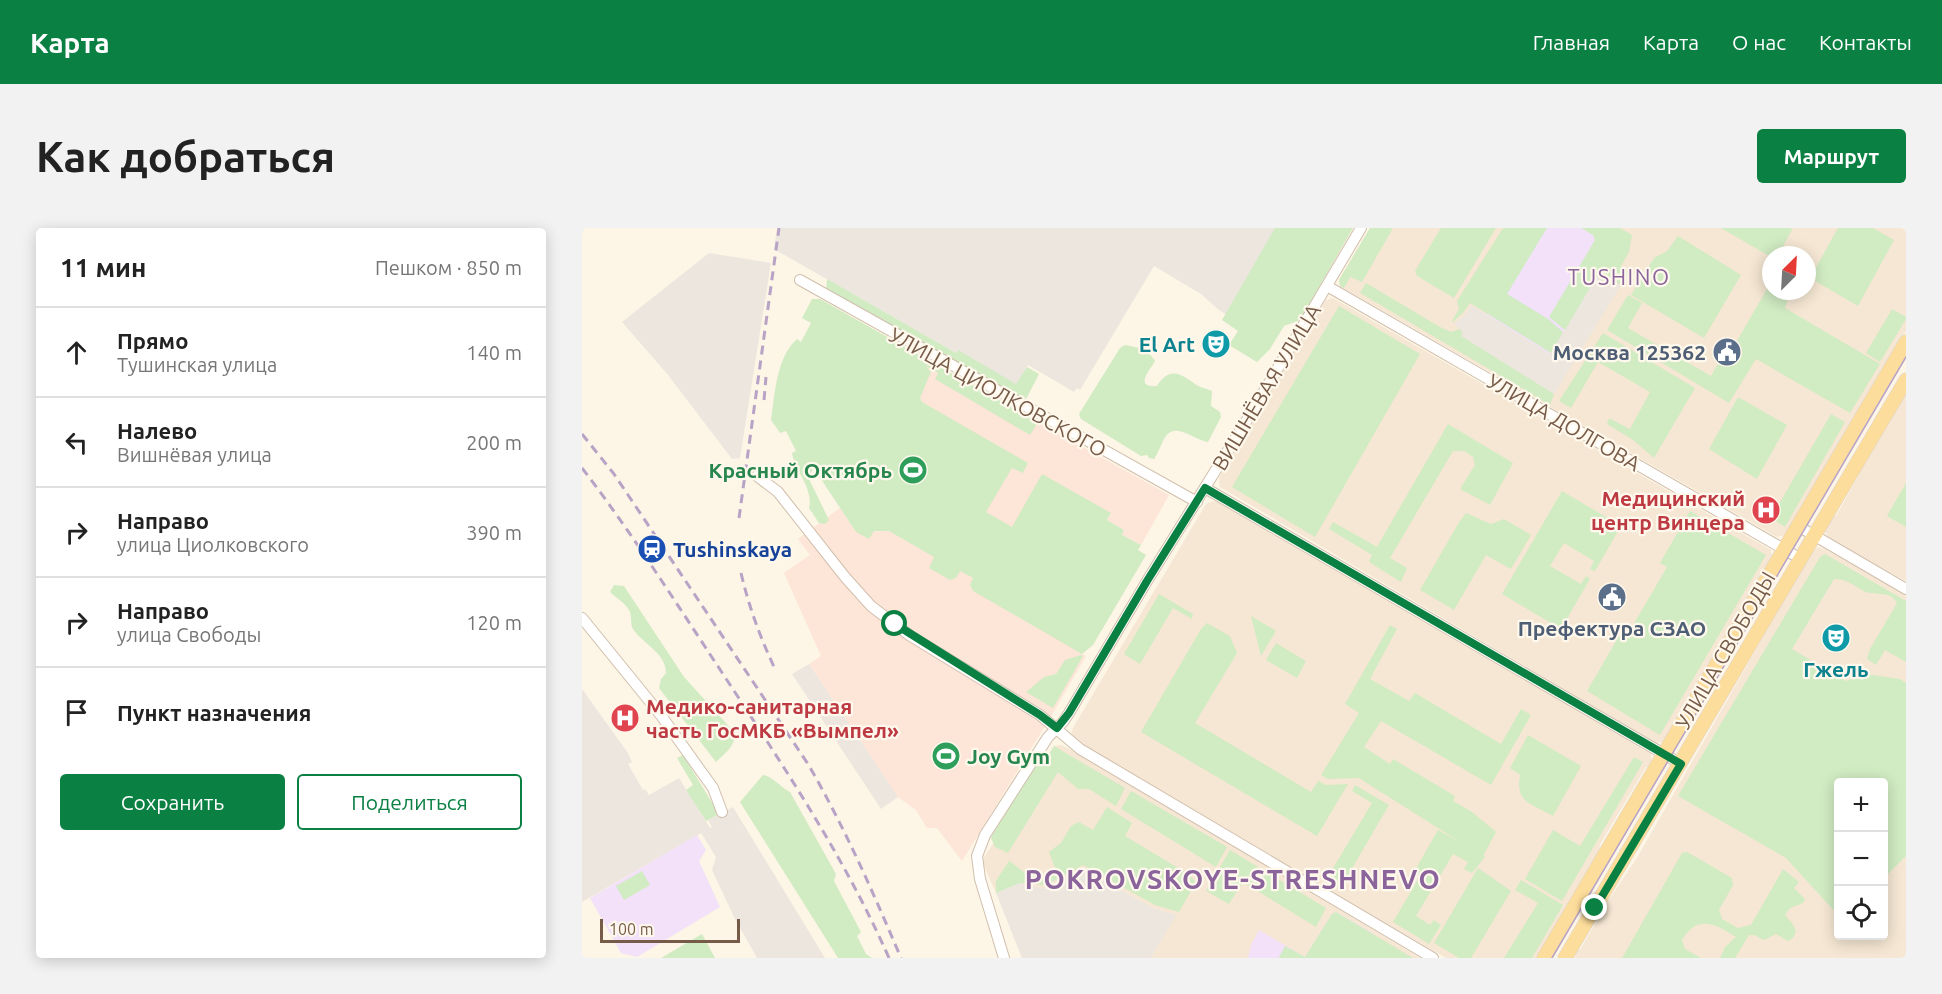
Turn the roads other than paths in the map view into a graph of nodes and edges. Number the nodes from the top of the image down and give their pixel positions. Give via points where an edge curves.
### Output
1 (1361, 228) edge
2 (800, 280) dead end
3 (1327, 286) junction
4 (1906, 342) edge
5 (1906, 380) edge
6 (757, 476) dead end
7 (1205, 488) junction
8 (1197, 502) junction
9 (1798, 526) junction
10 (1814, 536) junction
11 (1784, 549) junction
12 (1801, 559) junction
13 (1906, 590) edge
14 (582, 618) edge
15 (1057, 728) junction
16 (1664, 754) junction
17 (1681, 764) junction
18 (722, 812) dead end
19 (1004, 958) edge
20 (1433, 958) edge
21 (1544, 958) edge
22 (1565, 958) edge

1 - 3 street, ВИШНЁВАЯ УЛИЦА
2 - 8 street, УЛИЦА ЦИОЛКОВСКОГО
3 - 7 street, ВИШНЁВАЯ УЛИЦА
3 - 11 street, УЛИЦА ДОЛГОВА
4 - 9 main road, УЛИЦА СВОБОДЫ
5 - 10 main road, УЛИЦА СВОБОДЫ
6 - 15 street via 778,492 871,606
7 - 8 street, ВИШНЁВАЯ УЛИЦА
7 - 16 street
8 - 15 street, ВИШНЁВАЯ УЛИЦА
9 - 10 street
9 - 11 main road, УЛИЦА СВОБОДЫ
10 - 12 main road, УЛИЦА СВОБОДЫ
10 - 13 street
11 - 12 street, УЛИЦА ДОЛГОВА
11 - 16 main road, УЛИЦА СВОБОДЫ
12 - 17 main road, УЛИЦА СВОБОДЫ
14 - 18 street via 665,720 713,788
15 - 19 street, ВИШНЁВАЯ УЛИЦА via 985,835 977,856
15 - 20 street via 1080,749
16 - 17 street
16 - 21 main road, УЛИЦА СВОБОДЫ
17 - 22 main road, УЛИЦА СВОБОДЫ

